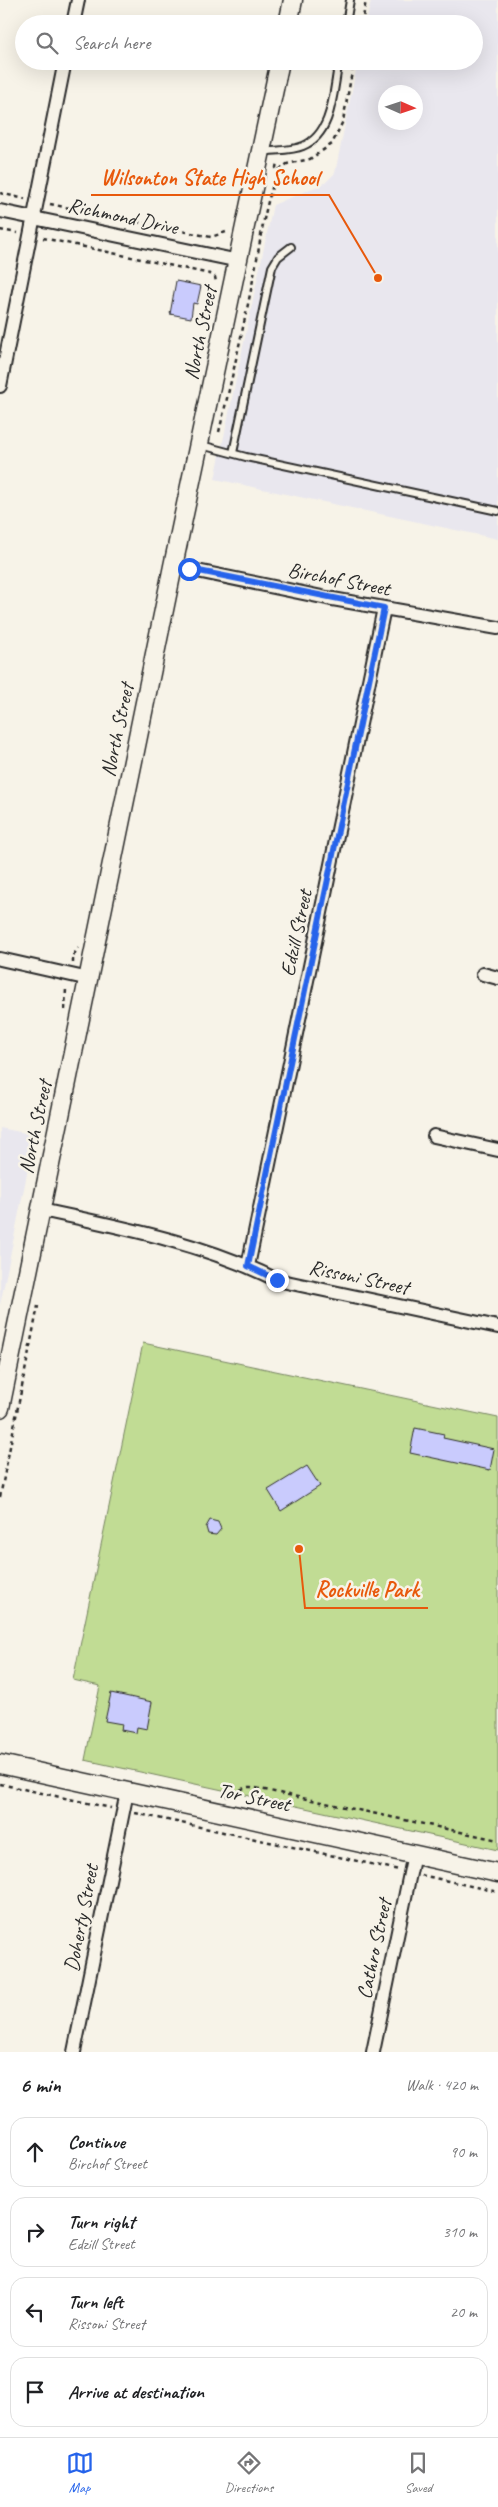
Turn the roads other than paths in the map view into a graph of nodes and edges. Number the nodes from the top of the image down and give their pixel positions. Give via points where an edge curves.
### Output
1 (78, 0) edge
2 (293, 0) edge
3 (350, 0) edge
4 (75, 15) edge
5 (290, 15) edge
6 (348, 15) edge
7 (64, 70) edge
8 (278, 70) edge
9 (336, 70) edge
10 (261, 152) junction
11 (0, 211) edge
12 (33, 218) junction
13 (291, 246) dead end
14 (239, 261) junction
15 (1, 379) edge
16 (199, 444) junction
17 (233, 454) junction
18 (498, 511) edge
19 (174, 566) junction
20 (384, 608) junction
21 (498, 628) edge
22 (0, 959) edge
23 (483, 974) dead end
24 (498, 978) edge
25 (89, 979) junction
26 (434, 1136) dead end
27 (498, 1150) edge
28 (41, 1210) junction
29 (248, 1266) junction
30 (498, 1327) edge
31 (0, 1408) edge
32 (0, 1764) edge
33 (127, 1792) junction
34 (414, 1854) junction
35 (498, 1873) edge
36 (74, 2052) edge
37 (373, 2052) edge

1 - 4 street
2 - 5 street
3 - 6 lane
7 - 12 street
8 - 10 street, North Street
9 - 10 lane via 327,120 320,135 303,147
10 - 14 street, North Street
11 - 12 street, Richmond Drive
12 - 14 street, Richmond Drive
12 - 15 street
13 - 17 lane via 272,267
14 - 16 street, North Street
16 - 17 lane
16 - 19 street, North Street
17 - 18 lane
19 - 20 street, Birchof Street
19 - 25 street, North Street
20 - 21 street, Birchof Street
20 - 29 street, Edzill Street
22 - 25 street
23 - 24 street
25 - 28 street, North Street
26 - 27 street
28 - 29 street, Rissoni Street via 155,1235
28 - 31 street, North Street
29 - 30 street, Rissoni Street via 277,1280
32 - 33 street, Tor Street
33 - 34 street, Tor Street
33 - 36 street, Doherty Street
34 - 35 street, Tor Street
34 - 37 street, Cathro Street

